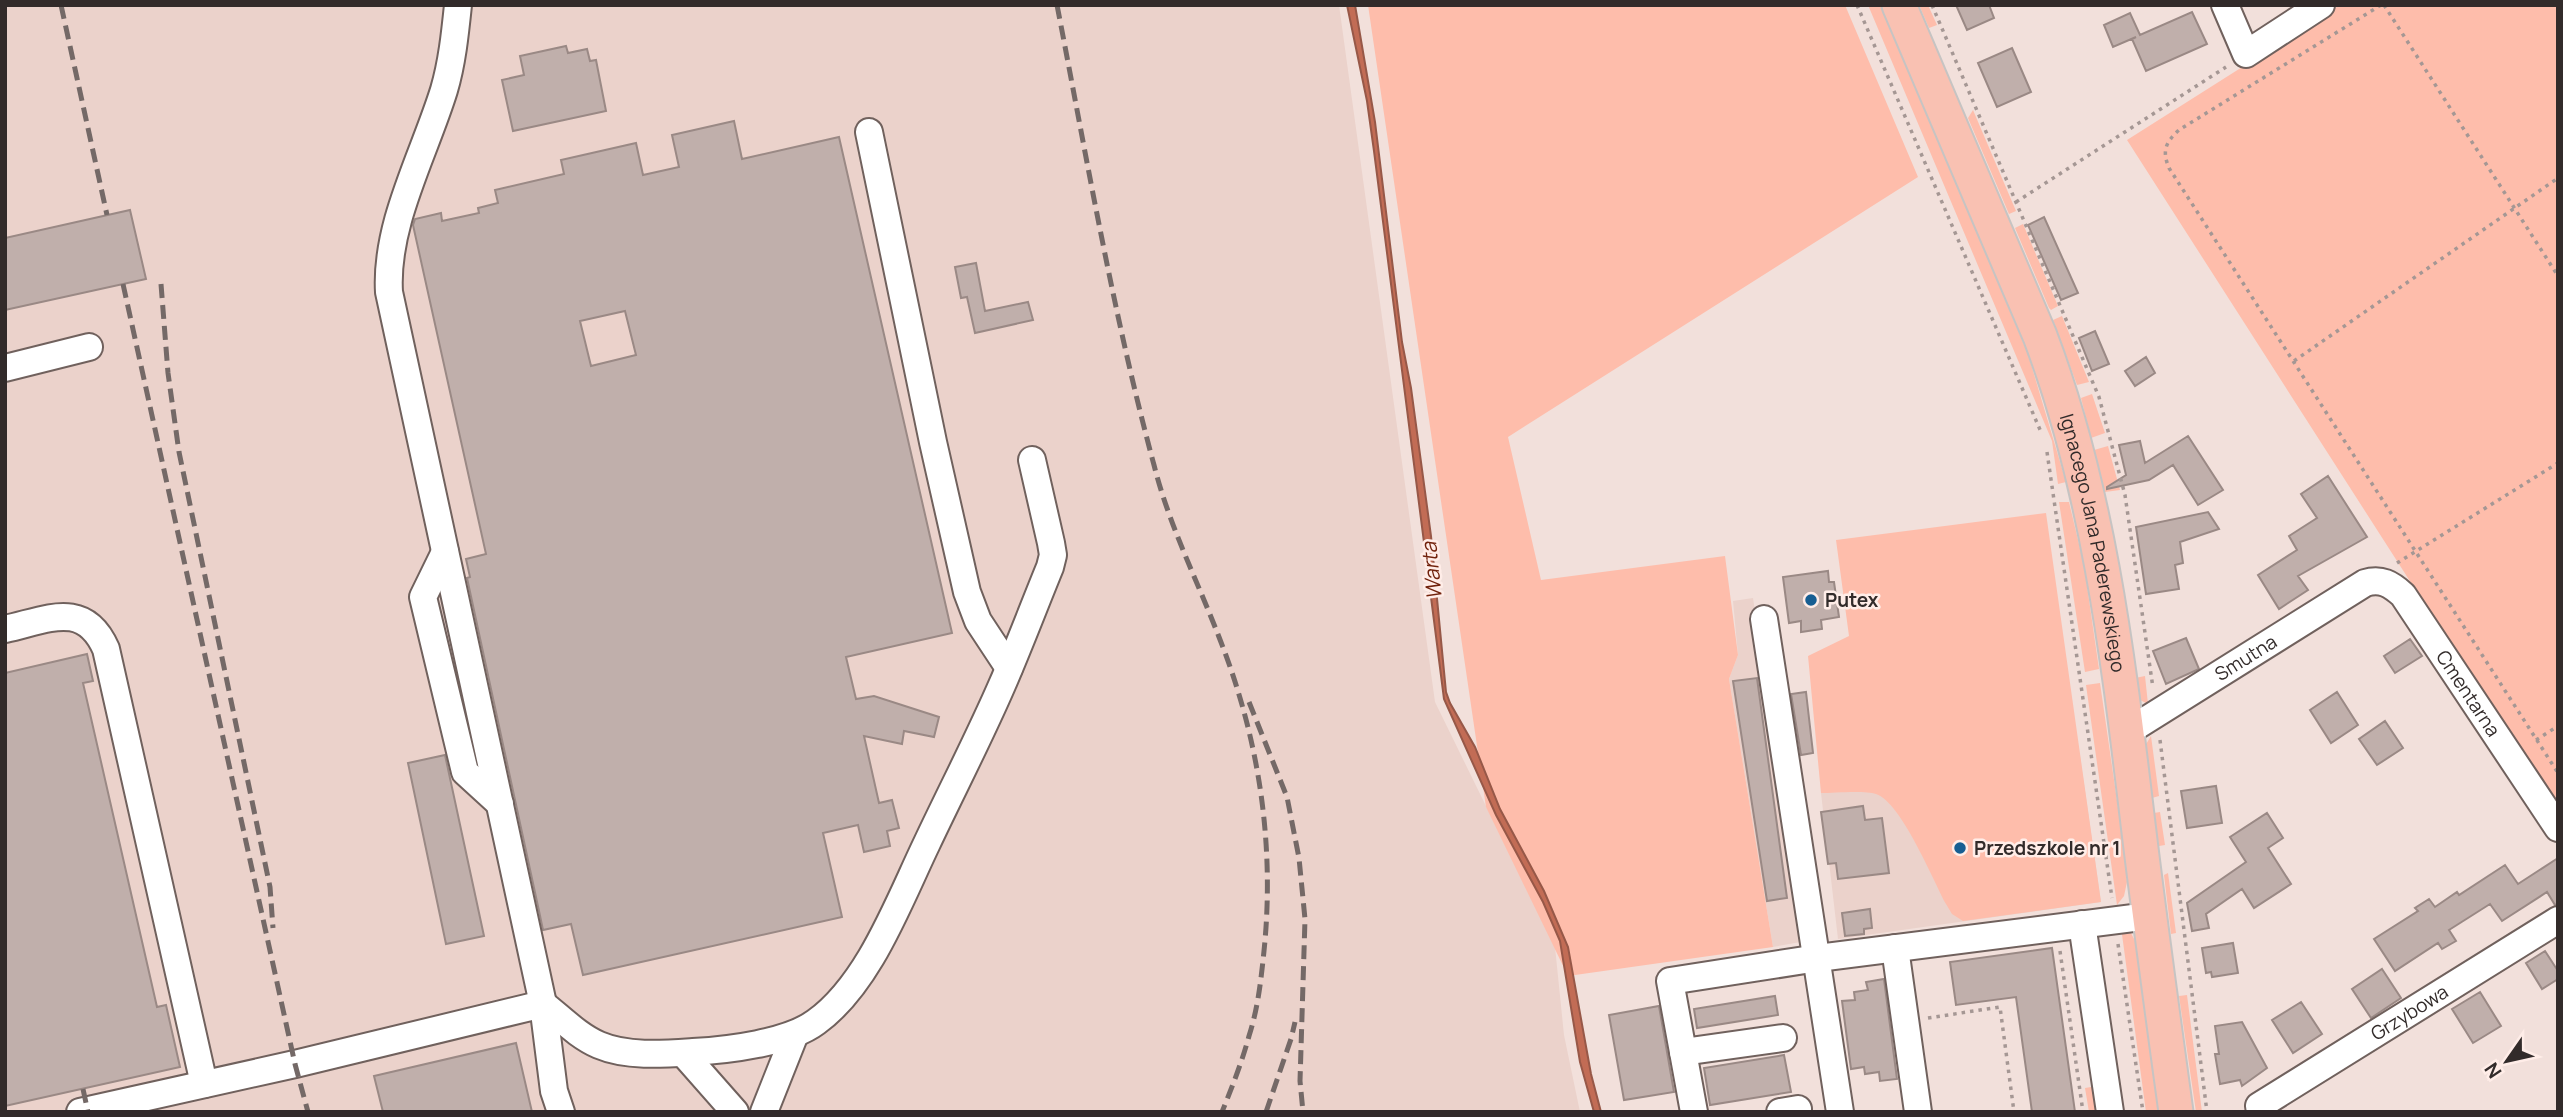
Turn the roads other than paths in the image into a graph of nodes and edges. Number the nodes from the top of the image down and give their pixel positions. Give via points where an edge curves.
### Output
1 (458, 5) edge
2 (1899, 5) edge
3 (2225, 5) edge
4 (2321, 5) edge
5 (869, 132) dead end
6 (89, 347) dead end
7 (5, 368) edge
8 (1032, 460) dead end
9 (445, 552) junction
10 (2365, 583) joint
11 (1764, 619) dead end
12 (5, 629) edge
13 (1009, 668) junction
14 (484, 732) junction
15 (2143, 732) junction
16 (456, 737) junction
17 (500, 804) junction
18 (2558, 828) edge
19 (2149, 916) junction
20 (2558, 920) edge
21 (2082, 924) junction
22 (1895, 948) junction
23 (1818, 958) junction
24 (543, 1004) junction
25 (794, 1034) junction
26 (1783, 1038) dead end
27 (1683, 1052) junction
28 (683, 1053) junction
29 (204, 1084) junction
30 (2259, 1106) dead end
31 (79, 1112) edge
32 (561, 1112) edge
33 (735, 1112) edge
34 (764, 1112) edge
35 (1694, 1112) edge
36 (1840, 1112) edge
37 (1918, 1112) edge
38 (2110, 1112) edge
39 (2176, 1112) edge

1 - 9 street via 444,90 395,226 388,275
2 - 15 main road, Ignacego Jana Paderewskiego via 2056,380
3 - 4 street via 2246,54
5 - 13 street via 967,592 978,621
6 - 7 street
8 - 13 street via 1053,555
9 - 14 street
9 - 16 street via 423,597
10 - 15 street, Smutna
10 - 18 street, Cmentarna via 2383,581 2403,595
11 - 23 street
12 - 29 street via 65,616 80,618 100,635
13 - 25 street via 866,964 832,1008
14 - 16 street
14 - 17 street
15 - 19 main road, Ignacego Jana Paderewskiego
16 - 17 street via 465,772
17 - 24 street
19 - 21 street
19 - 39 main road, Ignacego Jana Paderewskiego
20 - 30 street, Grzybowa
21 - 22 street
21 - 38 street
22 - 23 street
22 - 37 street
23 - 27 street via 1670,981
23 - 36 street
24 - 28 street via 600,1046
24 - 29 street
24 - 32 street
25 - 28 street
25 - 34 street
26 - 27 street
27 - 35 street
28 - 33 street
29 - 31 street

